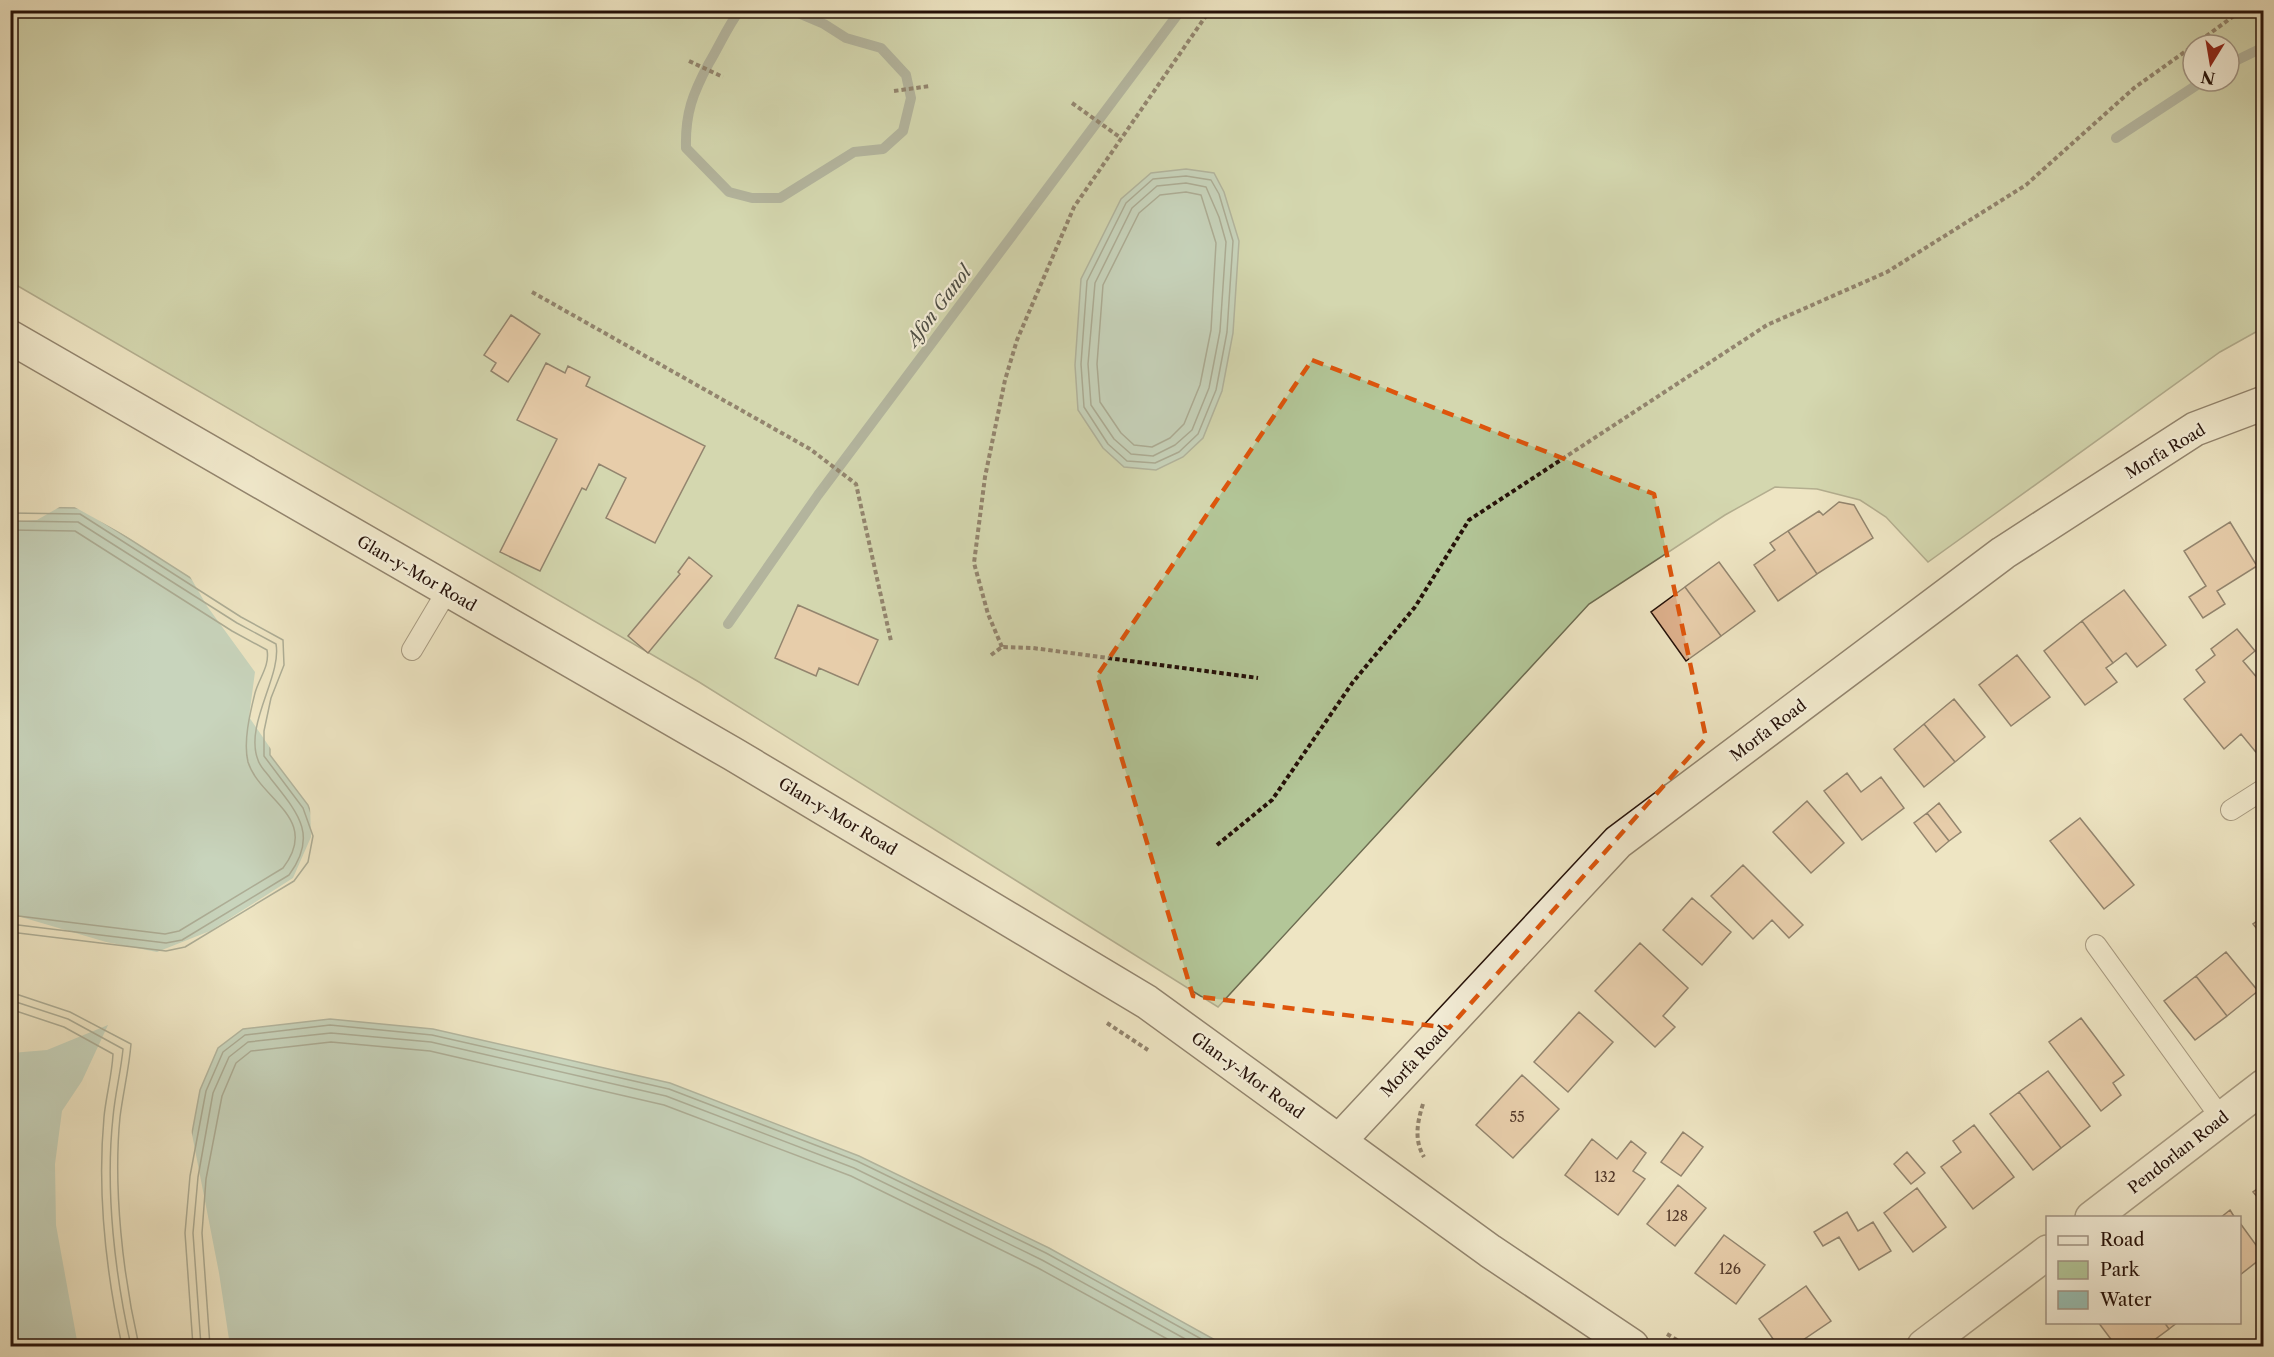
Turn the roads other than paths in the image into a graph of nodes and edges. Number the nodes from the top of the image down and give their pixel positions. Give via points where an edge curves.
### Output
1 (10, 337) edge
2 (2264, 403) edge
3 (447, 591) junction
4 (412, 650) dead end
5 (2264, 789) edge
6 (2231, 810) dead end
7 (2096, 945) dead end
8 (2264, 1086) edge
9 (2221, 1118) junction
10 (1339, 1141) junction
11 (2095, 1216) edge
12 (2046, 1254) edge
13 (1632, 1347) edge
14 (1924, 1347) edge

1 - 3 street, Glan-y-Mor Road
2 - 10 street, Morfa Road via 2195,429 2003,553 1618,842
3 - 4 lane
3 - 10 street, Glan-y-Mor Road via 733,754 1147,1002
5 - 6 lane
7 - 9 lane
8 - 9 street, Pendorlan Road
9 - 11 street, Pendorlan Road
10 - 13 street, Glan-y-Mor Road via 1490,1251
12 - 14 street

